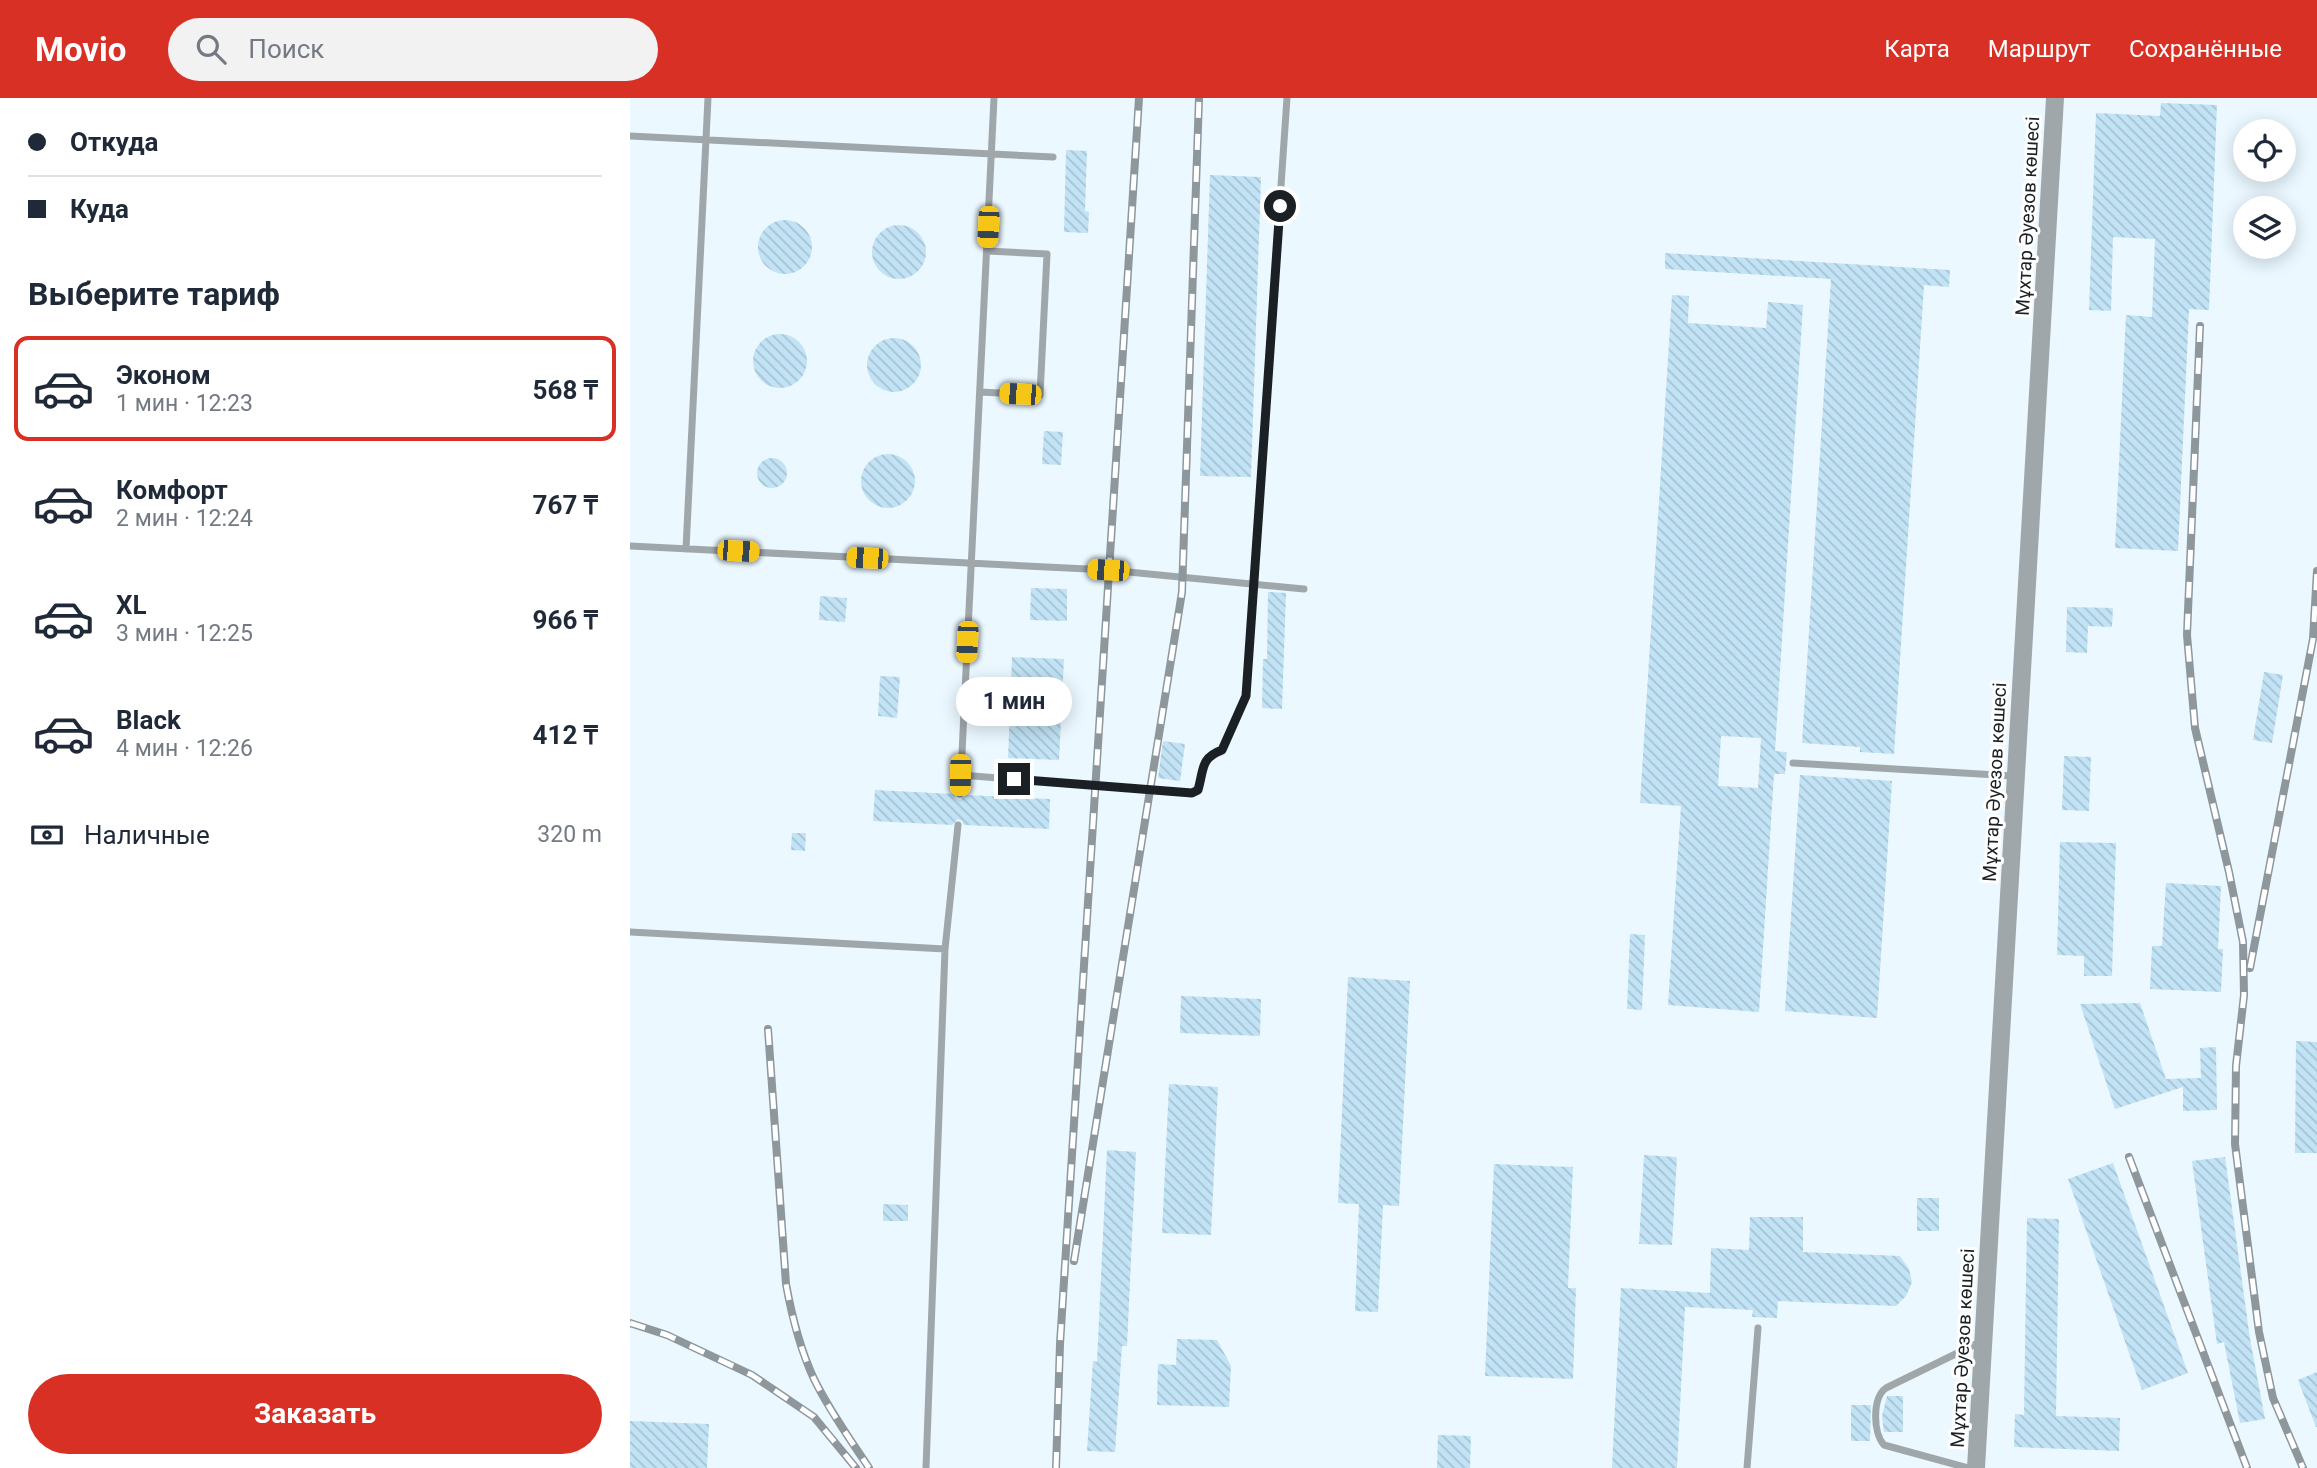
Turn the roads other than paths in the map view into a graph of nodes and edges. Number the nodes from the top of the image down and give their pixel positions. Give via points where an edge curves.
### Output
1 (708, 98) edge
2 (994, 98) edge
3 (1287, 98) edge
4 (2055, 98) edge
5 (630, 136) edge
6 (706, 140) junction
7 (991, 154) junction
8 (1053, 157) dead end
9 (987, 251) junction
10 (979, 392) junction
11 (630, 546) edge
12 (686, 549) junction
13 (971, 563) junction
14 (1254, 585) junction
15 (1304, 589) dead end
16 (1793, 763) dead end
17 (960, 775) junction
18 (2015, 776) junction
19 (960, 794) dead end
20 (958, 825) dead end
21 (630, 932) edge
22 (945, 949) junction
23 (1758, 1328) dead end
24 (1984, 1340) junction
25 (926, 1468) edge
26 (1746, 1468) edge
27 (1968, 1468) edge
28 (1976, 1468) edge

1 - 6 lane
2 - 7 lane
3 - 14 lane
4 - 18 street, Мұхтар Әуезов көшесі
5 - 6 lane
6 - 7 lane
6 - 12 lane
7 - 8 lane
7 - 9 lane
9 - 10 lane
9 - 10 lane via 1047,254 1040,395
10 - 13 lane
11 - 12 lane
12 - 13 lane
13 - 14 lane via 1108,570
13 - 17 lane
14 - 15 lane
14 - 17 lane via 1246,696 1222,750 1205,761 1198,790
16 - 18 lane
17 - 19 lane
18 - 24 street, Мұхтар Әуезов көшесі
20 - 22 lane
21 - 22 lane
22 - 25 lane
23 - 26 lane
24 - 27 lane via 1886,1388 1877,1401 1878,1434 1884,1446
24 - 28 street, Мұхтар Әуезов көшесі

